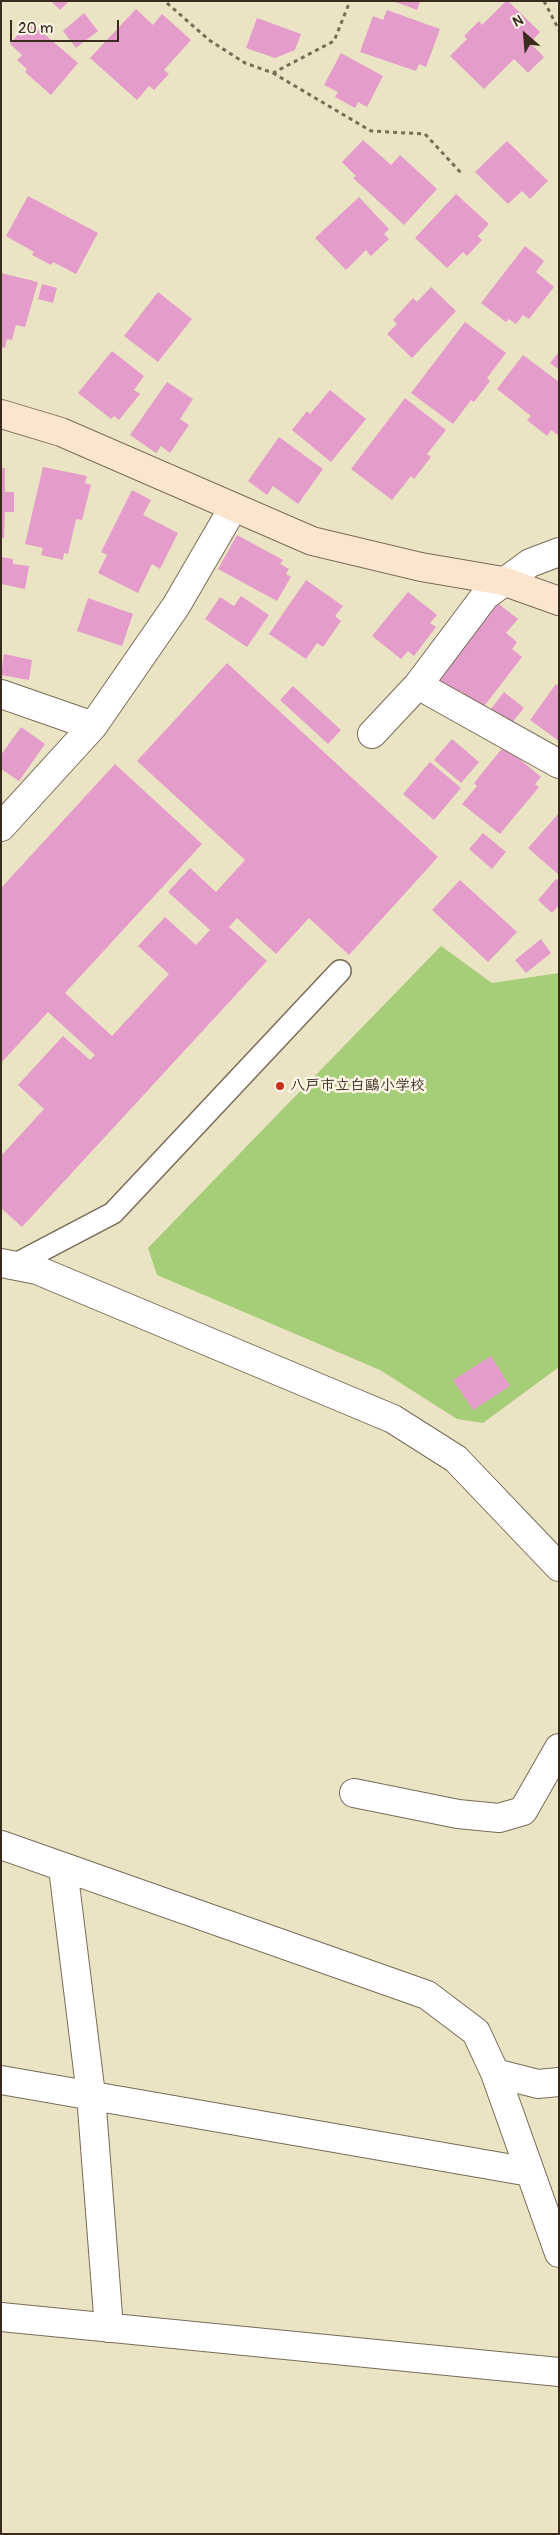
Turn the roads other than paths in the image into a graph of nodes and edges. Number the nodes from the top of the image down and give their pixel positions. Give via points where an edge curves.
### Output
1 (1, 414) edge
2 (233, 508) junction
3 (559, 552) edge
4 (503, 581) junction
5 (559, 601) edge
6 (418, 685) junction
7 (1, 694) edge
8 (93, 726) junction
9 (372, 734) dead end
10 (559, 764) edge
11 (1, 827) edge
12 (340, 971) dead end
13 (7, 1264) edge
14 (559, 1567) edge
15 (559, 1748) edge
16 (354, 1793) dead end
17 (1, 1845) edge
18 (63, 1868) junction
19 (495, 2073) junction
20 (1, 2080) edge
21 (559, 2082) edge
22 (91, 2095) junction
23 (530, 2172) junction
24 (559, 2254) edge
25 (1, 2317) edge
26 (109, 2328) junction
27 (559, 2372) edge

1 - 2 street via 61,432
2 - 4 street via 312,541 421,567
2 - 8 street via 176,606
3 - 4 street via 530,563
4 - 5 street
4 - 6 street via 485,596
6 - 9 street
6 - 10 street
7 - 8 street
8 - 11 street
12 - 13 lane via 113,1213
13 - 14 street via 37,1270 393,1419 456,1459
15 - 16 street via 523,1811 499,1818 458,1814
17 - 18 street
18 - 19 street via 426,1995 476,2032
18 - 22 street
19 - 21 street via 538,2084
19 - 23 street
20 - 22 street
22 - 23 street
22 - 26 street
23 - 24 street
25 - 26 street
26 - 27 street

